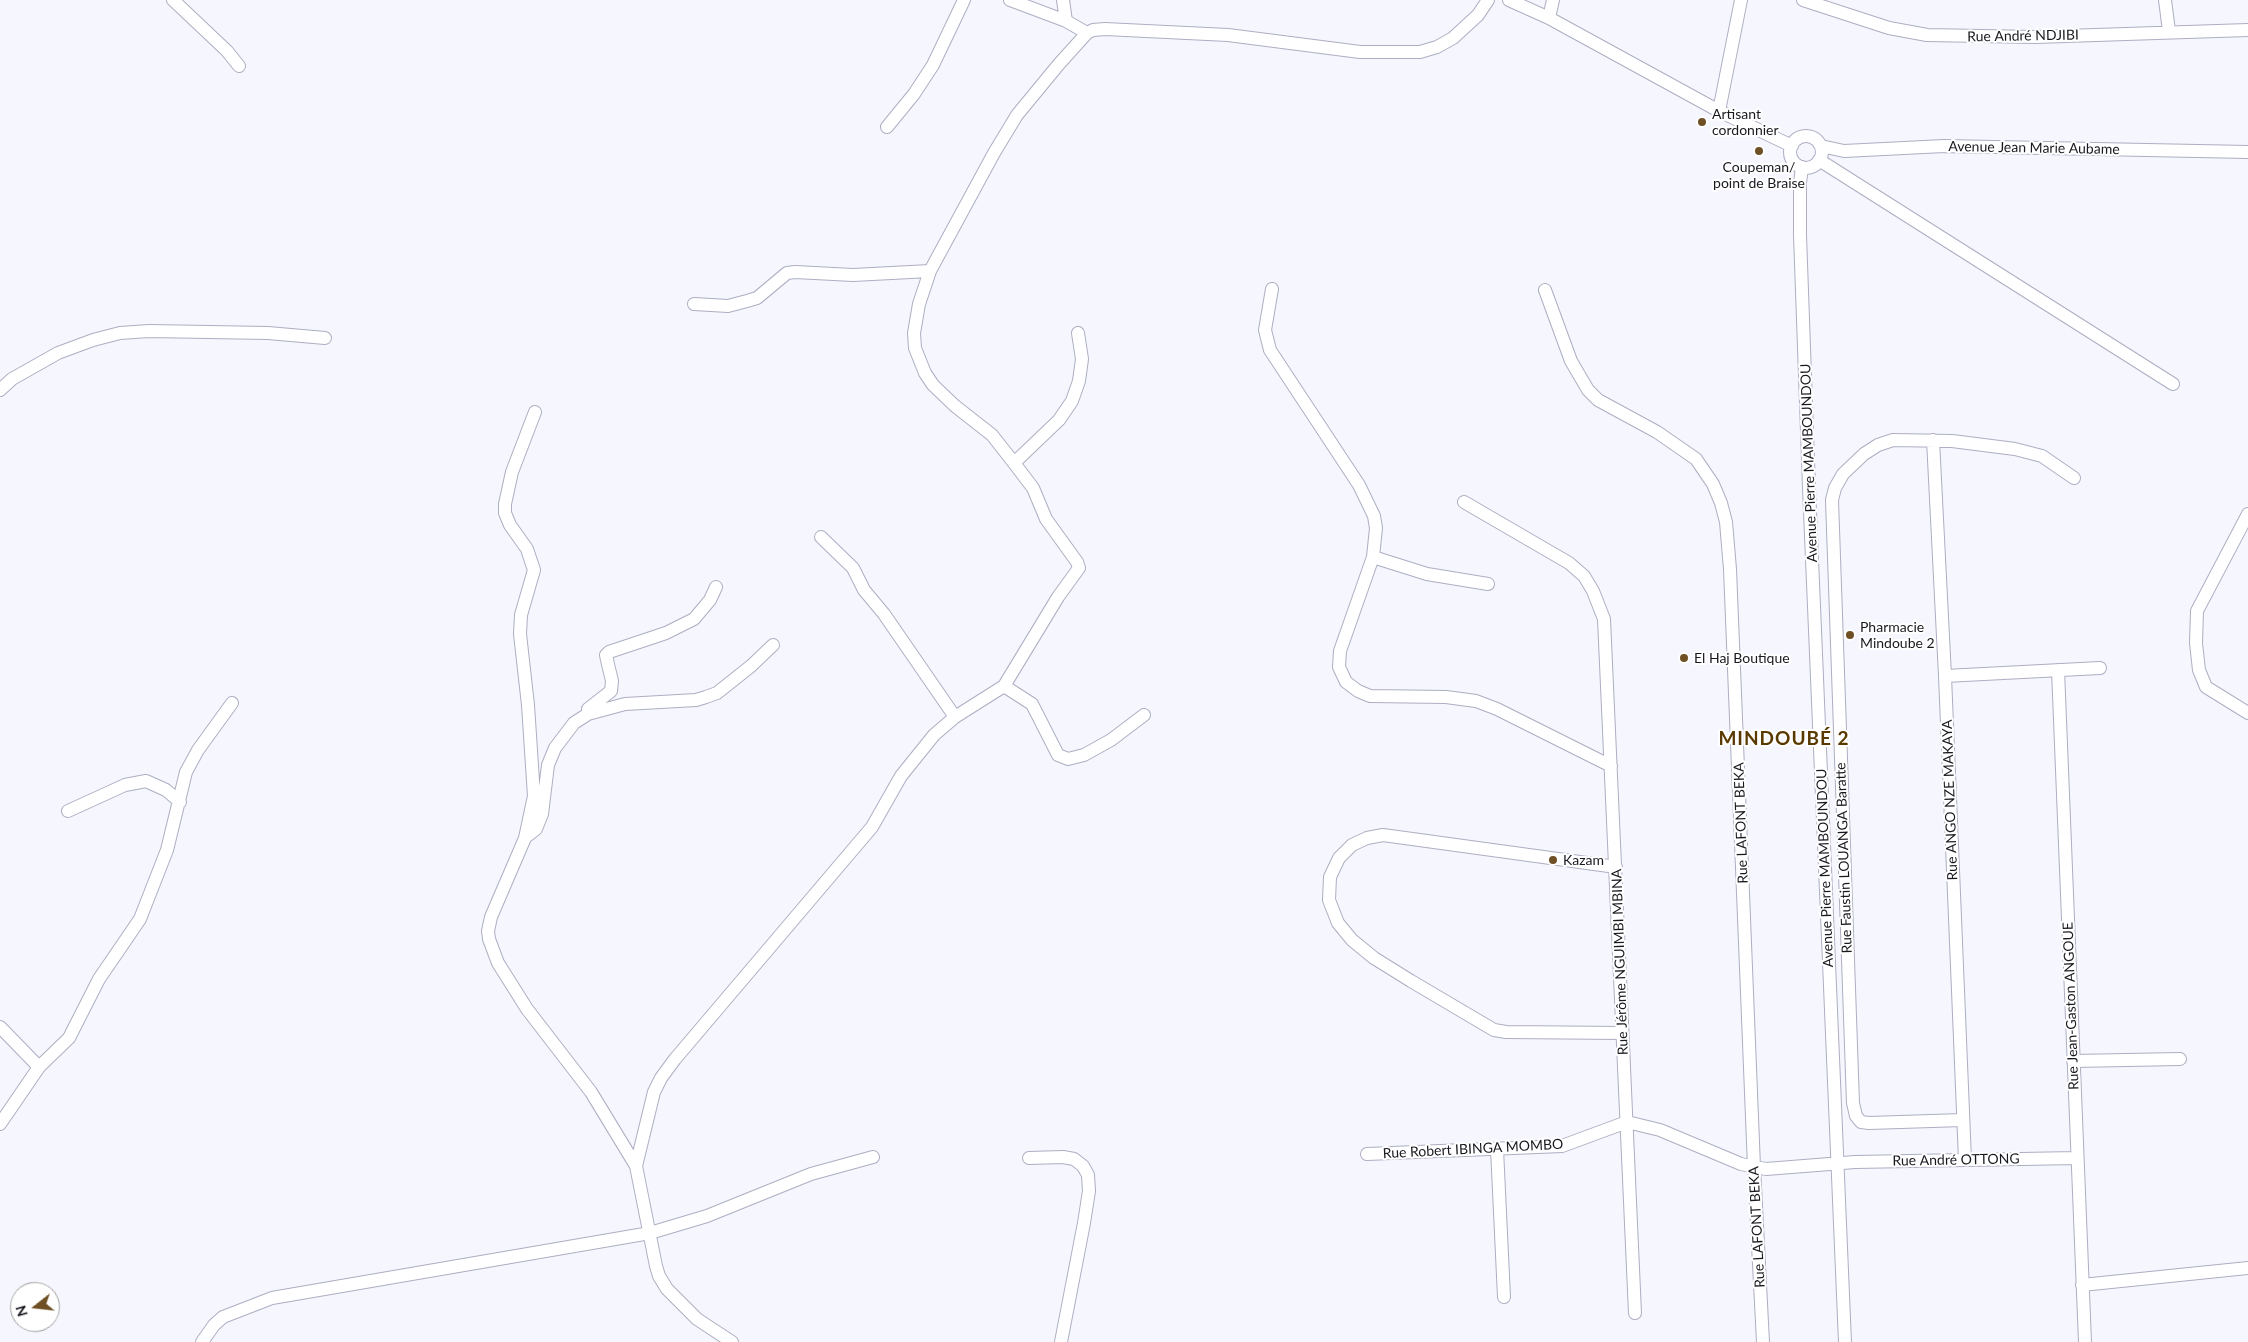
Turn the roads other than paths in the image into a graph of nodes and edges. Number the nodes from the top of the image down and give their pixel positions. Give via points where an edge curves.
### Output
1 (173, 0) edge
2 (964, 0) edge
3 (1010, 0) edge
4 (1063, 0) edge
5 (1488, 0) edge
6 (1509, 0) edge
7 (1553, 0) edge
8 (1742, 0) edge
9 (1803, 0) edge
10 (2166, 0) edge
11 (1549, 18) junction
12 (1066, 21) junction
13 (2248, 30) edge
14 (2169, 31) junction
15 (1087, 33) junction
16 (239, 66) dead end
17 (1719, 111) junction
18 (886, 127) dead end
19 (1792, 146) junction
20 (1820, 146) junction
21 (2248, 152) edge
22 (1819, 160) junction
23 (1802, 167) junction
24 (930, 271) junction
25 (1272, 289) dead end
26 (1545, 290) dead end
27 (694, 304) dead end
28 (1078, 333) dead end
29 (325, 338) dead end
30 (2173, 384) dead end
31 (0, 390) edge
32 (535, 412) dead end
33 (1933, 440) junction
34 (1014, 463) junction
35 (2074, 478) dead end
36 (1464, 502) dead end
37 (2248, 514) edge
38 (822, 537) dead end
39 (1373, 557) junction
40 (1488, 584) dead end
41 (716, 587) dead end
42 (773, 645) dead end
43 (2100, 668) dead end
44 (2058, 670) junction
45 (1945, 676) junction
46 (1004, 686) junction
47 (232, 702) dead end
48 (2248, 713) edge
49 (588, 714) junction
50 (1144, 715) dead end
51 (955, 717) junction
52 (1611, 766) junction
53 (180, 802) junction
54 (68, 810) dead end
55 (525, 838) junction
56 (1616, 867) junction
57 (0, 1027) edge
58 (1622, 1033) junction
59 (2180, 1059) dead end
60 (2073, 1061) junction
61 (39, 1068) junction
62 (1963, 1120) junction
63 (1627, 1122) junction
64 (0, 1124) edge
65 (1498, 1149) junction
66 (1367, 1154) dead end
67 (873, 1157) dead end
68 (1029, 1158) dead end
69 (2076, 1158) junction
70 (1964, 1160) junction
71 (1837, 1163) junction
72 (636, 1166) junction
73 (1754, 1166) junction
74 (650, 1233) junction
75 (2248, 1268) edge
76 (2082, 1285) junction
77 (1504, 1297) dead end
78 (1635, 1313) dead end
79 (202, 1342) edge
80 (732, 1342) edge
81 (1061, 1342) edge
82 (1763, 1342) edge
83 (1845, 1342) edge
84 (2085, 1342) edge

1 - 16 street
2 - 18 street via 933,65
3 - 12 street
4 - 12 street
5 - 15 street via 1478,15 1454,38 1420,52 1360,52 1228,35 1098,29
6 - 11 street
7 - 11 street
8 - 17 street
9 - 14 street, Rue André NDJIBI via 1889,28 1927,35 2035,36
10 - 14 street
11 - 17 street
12 - 15 street
13 - 14 street, Rue André NDJIBI
15 - 24 street via 1018,116 994,153
17 - 19 street
19 - 20 street via 1800,137 1808,136
19 - 23 street via 1791,156
20 - 21 street, Avenue Jean Marie Aubame via 1844,151 1944,146
20 - 22 street via 1822,154
22 - 23 street via 1812,166
22 - 30 street
23 - 71 street, Avenue Pierre MAMBOUNDOU via 1808,469
24 - 27 street via 853,275 787,273 757,298 728,306
24 - 34 street via 914,333 915,348 925,373 944,396 992,435
25 - 39 street via 1265,330 1268,345 1286,378 1368,500 1376,528
26 - 73 street, Rue LAFONT BEKA via 1571,361 1588,390 1598,400 1657,432 1696,459 1713,484 1726,522
28 - 34 street via 1082,359 1072,401 1059,420
29 - 31 street via 149,331 120,333 58,353 12,379
32 - 55 street via 512,472 505,504 510,525 528,549 534,570 521,615 520,634 534,782
33 - 35 street via 2032,453 2042,456
33 - 45 street, Rue ANGO NZE MAKAYA
33 - 62 street, Rue Faustin LOUANGA Baratte via 1893,440 1878,445 1844,474 1832,500 1852,1085 1856,1116 1861,1122
34 - 46 street via 1033,488 1046,519 1079,568
36 - 52 street, Rue Jérôme NGUIMBI MBINA via 1568,563 1584,576 1593,591 1604,619 1606,637
37 - 48 street via 2197,611 2196,643 2199,670 2206,687
38 - 51 street via 853,568 864,590
39 - 40 street via 1427,574
39 - 52 street via 1340,651 1339,667 1346,682 1370,696 1446,697 1476,701
41 - 49 street via 694,619 666,633 609,652 606,660 611,691 588,709
42 - 49 street via 717,693 696,700 626,704
43 - 44 street
44 - 45 street
44 - 60 street, Rue Jean-Gaston ANGOUE
45 - 62 street, Rue ANGO NZE MAKAYA
46 - 50 street via 1032,704 1058,755 1068,759 1084,755 1111,740
46 - 51 street
47 - 53 street via 186,772
49 - 55 street via 574,723 555,748 548,765 542,814 536,829
51 - 72 street via 934,735 901,776 872,827 661,1078 651,1103
52 - 56 street, Rue Jérôme NGUIMBI MBINA
53 - 54 street via 166,790 146,782 125,785
53 - 61 street via 167,850 140,919 99,979 69,1038
55 - 72 street via 491,917 488,931 493,955 528,1009 591,1092
56 - 58 street, Rue Jérôme NGUIMBI MBINA
56 - 58 street via 1383,835 1352,845 1339,858 1330,877 1329,900 1338,923 1359,946 1494,1030
57 - 61 street
58 - 63 street, Rue Jérôme NGUIMBI MBINA
59 - 60 street
60 - 69 street, Rue Jean-Gaston ANGOUE
61 - 64 street
62 - 70 street, Rue ANGO NZE MAKAYA
63 - 65 street, Rue Robert IBINGA MOMBO via 1562,1146
63 - 73 street via 1660,1130 1741,1164
63 - 78 street, Rue Jérôme NGUIMBI MBINA
65 - 66 street, Rue Robert IBINGA MOMBO
65 - 77 street
67 - 74 street via 811,1174 707,1216
68 - 81 street via 1074,1159 1088,1175 1089,1191
69 - 70 street, Rue André OTTONG
69 - 76 street, Rue Jean-Gaston ANGOUE
70 - 71 street, Rue André OTTONG
71 - 73 street via 1766,1169
71 - 83 street, Avenue Pierre MAMBOUNDOU
72 - 74 street
73 - 82 street, Rue LAFONT BEKA
74 - 79 street via 272,1298 223,1317
74 - 80 street via 659,1276 667,1289 697,1319
75 - 76 street
76 - 84 street, Rue Jean-Gaston ANGOUE

